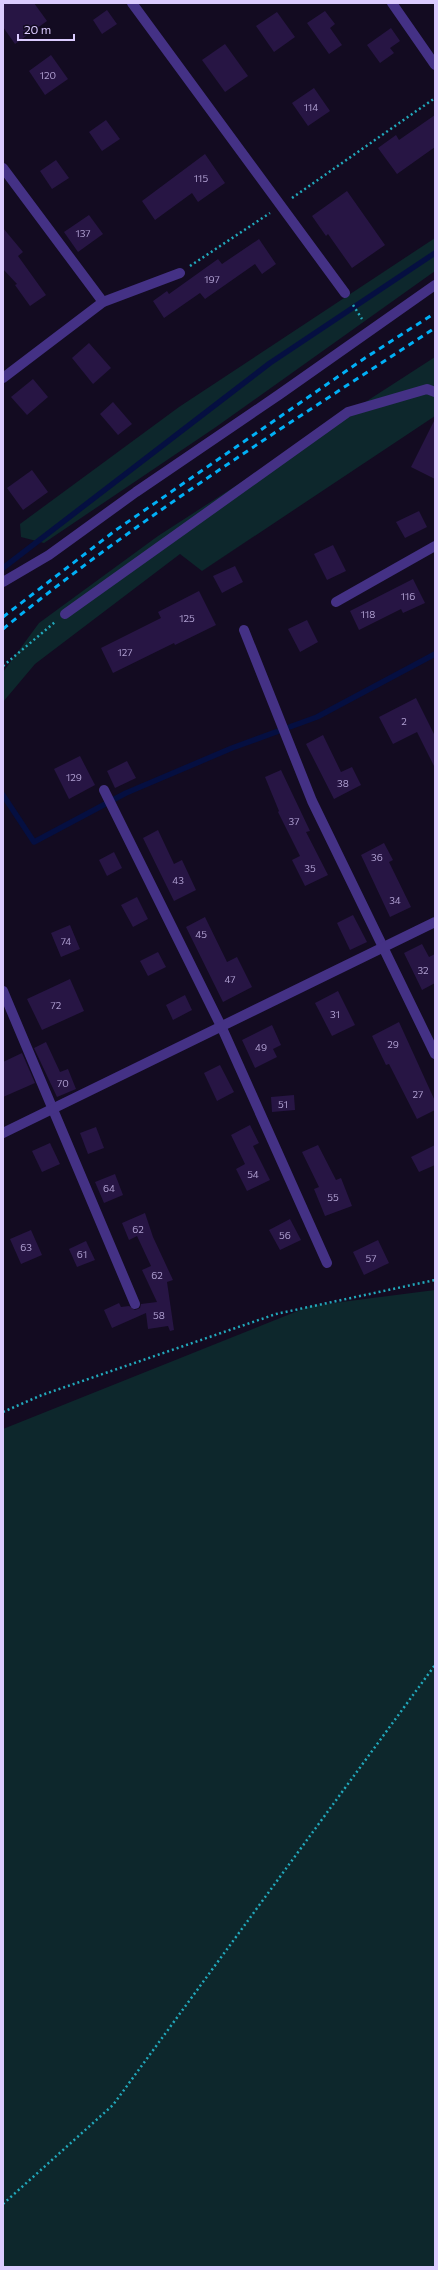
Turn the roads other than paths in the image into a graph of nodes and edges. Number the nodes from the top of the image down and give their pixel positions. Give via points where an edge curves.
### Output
1 (132, 3) edge
2 (392, 3) edge
3 (435, 65) edge
4 (3, 168) edge
5 (180, 273) road end
6 (435, 285) edge
7 (345, 293) dead end
8 (103, 302) junction
9 (3, 378) edge
10 (435, 392) edge
11 (435, 546) edge
12 (3, 582) edge
13 (336, 602) dead end
14 (65, 614) road end
15 (244, 630) dead end
16 (104, 790) dead end
17 (435, 922) edge
18 (383, 949) junction
19 (3, 990) edge
20 (222, 1028) junction
21 (435, 1054) edge
22 (53, 1108) junction
23 (3, 1132) edge
24 (327, 1264) dead end
25 (135, 1304) dead end

1 - 7 street
2 - 3 street
4 - 8 street
5 - 8 street
6 - 12 street via 49,555
8 - 9 street
10 - 14 street via 427,389 348,412
11 - 13 street
15 - 18 street via 312,801
16 - 20 street
17 - 18 street
18 - 20 street
18 - 21 street
19 - 22 street
20 - 22 street
20 - 24 street
22 - 23 street
22 - 25 street

